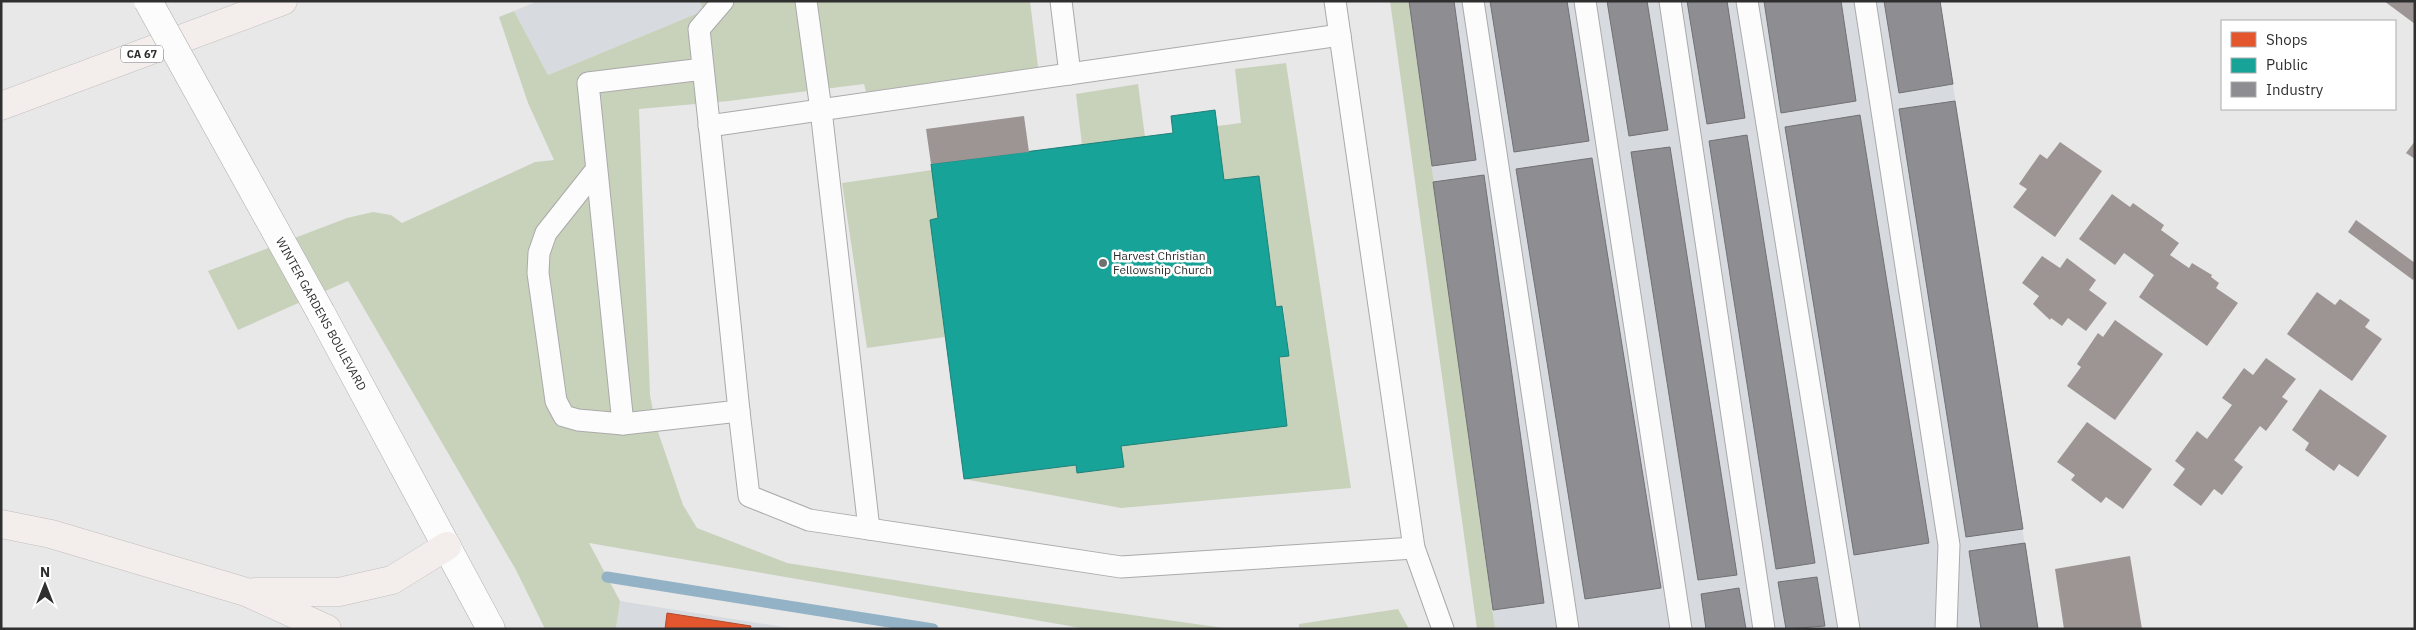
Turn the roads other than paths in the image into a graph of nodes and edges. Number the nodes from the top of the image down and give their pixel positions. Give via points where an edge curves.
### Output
1 (148, 1) edge
2 (283, 1) edge
3 (723, 1) edge
4 (806, 1) edge
5 (1061, 1) edge
6 (1335, 1) edge
7 (1473, 1) edge
8 (1585, 1) edge
9 (1670, 1) edge
10 (1748, 1) edge
11 (1865, 1) edge
12 (1340, 35) junction
13 (703, 69) junction
14 (1070, 74) junction
15 (1, 106) edge
16 (821, 110) junction
17 (709, 126) junction
18 (596, 170) junction
19 (739, 411) junction
20 (623, 424) junction
21 (1, 524) edge
22 (869, 529) junction
23 (447, 546) junction
24 (1414, 548) junction
25 (246, 592) junction
26 (328, 629) edge
27 (491, 629) edge
28 (1443, 629) edge
29 (1568, 629) edge
30 (1681, 629) edge
31 (1764, 629) edge
32 (1849, 629) edge
33 (1946, 629) edge

1 - 23 main road, WINTER GARDENS BOULEVARD, bridge
2 - 15 highway, CA 67
3 - 13 lane via 699,29
4 - 16 lane
5 - 14 lane
6 - 12 lane
7 - 29 lane
8 - 30 lane
9 - 31 lane
10 - 32 lane
11 - 33 lane via 1949,544
12 - 14 lane
12 - 24 lane
13 - 17 lane
13 - 18 lane via 588,83
14 - 16 lane
16 - 17 lane
16 - 22 lane
17 - 19 lane
18 - 20 lane
18 - 20 lane via 546,234 539,253 538,273 556,401 564,416
19 - 20 lane
19 - 22 lane via 749,496 809,520
21 - 25 highway via 51,534
22 - 24 lane via 1121,567
23 - 25 highway via 392,580 339,592
23 - 27 main road, WINTER GARDENS BOULEVARD
24 - 28 lane
25 - 26 highway

